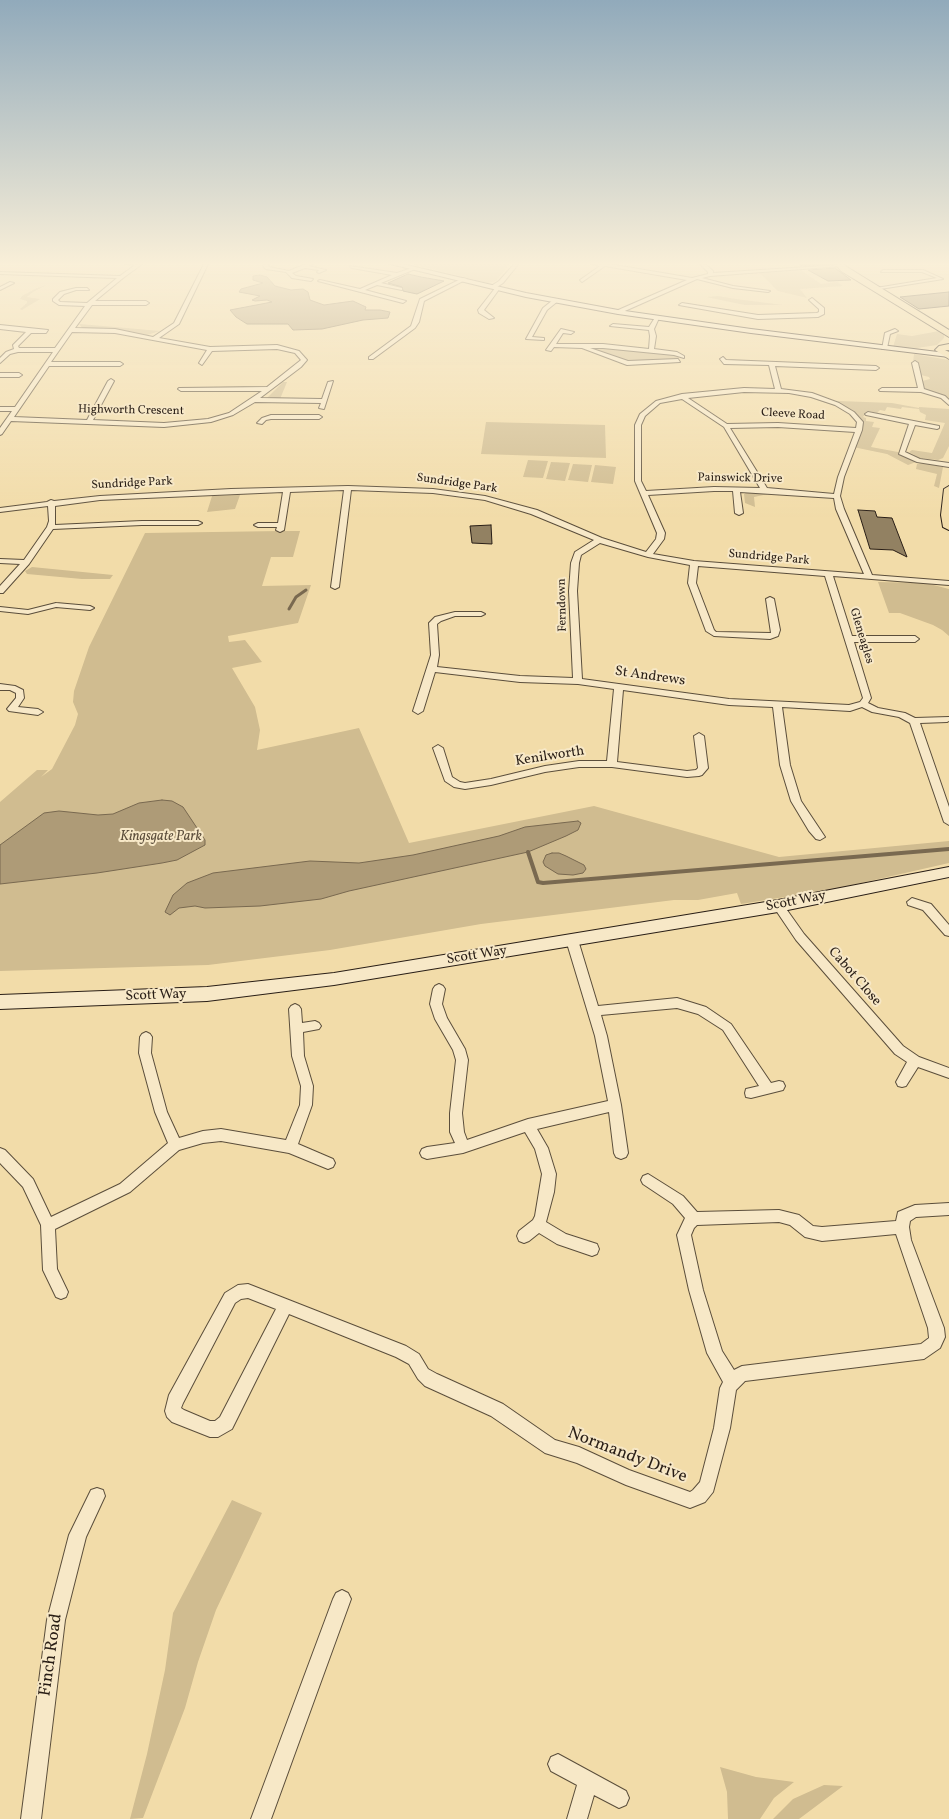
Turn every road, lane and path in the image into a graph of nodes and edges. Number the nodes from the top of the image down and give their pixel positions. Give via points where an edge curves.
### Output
1 (15, 347) edge
2 (59, 347) edge
3 (204, 347) edge
4 (386, 347) edge
5 (551, 347) edge
6 (584, 347) joint
7 (612, 347) edge
8 (652, 347) edge
9 (875, 347) edge
10 (210, 348) junction
11 (884, 348) joint
12 (17, 350) junction
13 (57, 350) junction
14 (651, 351) junction
15 (945, 351) edge
16 (371, 358) dead end
17 (723, 359) dead end
18 (0, 361) edge
19 (202, 363) dead end
20 (915, 363) dead end
21 (47, 364) junction
22 (120, 364) dead end
23 (772, 364) junction
24 (876, 368) dead end
25 (2, 375) edge
26 (20, 375) dead end
27 (918, 378) junction
28 (926, 378) dead end
29 (111, 381) dead end
30 (331, 382) dead end
31 (180, 389) dead end
32 (268, 389) junction
33 (778, 390) junction
34 (882, 390) dead end
35 (921, 390) junction
36 (682, 396) junction
37 (255, 400) junction
38 (324, 401) junction
39 (949, 402) edge
40 (891, 408) dead end
41 (0, 409) edge
42 (16, 409) junction
43 (868, 414) dead end
44 (319, 417) junction
45 (886, 418) junction
46 (9, 419) junction
47 (89, 422) junction
48 (913, 422) junction
49 (260, 423) dead end
50 (317, 424) dead end
51 (726, 426) junction
52 (937, 427) dead end
53 (859, 430) junction
54 (0, 433) edge
55 (949, 465) edge
56 (348, 488) junction
57 (949, 488) edge
58 (736, 489) junction
59 (287, 490) junction
60 (765, 490) junction
61 (642, 493) junction
62 (837, 496) junction
63 (51, 502) junction
64 (0, 510) edge
65 (739, 513) dead end
66 (198, 523) dead end
67 (258, 525) dead end
68 (949, 526) edge
69 (51, 527) junction
70 (599, 540) junction
71 (648, 554) junction
72 (0, 561) edge
73 (26, 562) junction
74 (694, 563) junction
75 (829, 575) junction
76 (870, 578) junction
77 (949, 583) edge
78 (335, 587) dead end
79 (0, 590) edge
80 (770, 599) dead end
81 (90, 608) dead end
82 (0, 609) edge
83 (428, 613) dead end
84 (481, 614) dead end
85 (438, 619) junction
86 (849, 639) junction
87 (914, 639) dead end
88 (432, 669) junction
89 (578, 681) junction
90 (0, 687) edge
91 (619, 687) junction
92 (863, 704) junction
93 (777, 705) junction
94 (418, 711) dead end
95 (38, 712) dead end
96 (947, 719) dead end
97 (914, 721) junction
98 (698, 736) dead end
99 (438, 748) dead end
100 (612, 764) junction
101 (949, 822) edge
102 (820, 837) dead end
103 (949, 872) edge
104 (912, 902) dead end
105 (778, 906) junction
106 (949, 932) edge
107 (572, 940) junction
108 (439, 989) dead end
109 (0, 1002) edge
110 (295, 1009) dead end
111 (594, 1011) junction
112 (315, 1026) dead end
113 (296, 1028) junction
114 (146, 1037) dead end
115 (915, 1061) junction
116 (949, 1073) edge
117 (902, 1082) dead end
118 (751, 1093) dead end
119 (615, 1105) junction
120 (528, 1125) junction
121 (175, 1145) junction
122 (290, 1147) junction
123 (463, 1147) junction
124 (427, 1153) dead end
125 (621, 1153) dead end
126 (0, 1154) edge
127 (328, 1163) dead end
128 (648, 1180) dead end
129 (949, 1209) edge
130 (694, 1219) junction
131 (48, 1225) junction
132 (538, 1225) junction
133 (902, 1227) junction
134 (524, 1236) dead end
135 (592, 1249) dead end
136 (61, 1292) dead end
137 (286, 1305) junction
138 (732, 1382) junction
139 (97, 1496) dead end
140 (342, 1599) dead end
141 (558, 1764) dead end
142 (588, 1781) junction
143 (619, 1798) dead end
144 (31, 1819) edge
145 (261, 1819) edge
146 (577, 1819) edge

1 - 12 street
2 - 13 street
3 - 10 street, Highworth Crescent
4 - 16 street
5 - 6 street
6 - 14 street via 627,363 681,356
7 - 14 street
8 - 14 street
9 - 11 street
10 - 19 street
10 - 32 street, Highworth Crescent via 273,347 302,356 304,360 299,366
11 - 15 street
12 - 13 street
12 - 18 street via 8,353
13 - 21 street
17 - 23 street via 724,362
18 - 25 street
20 - 27 street
21 - 22 street
21 - 42 street
23 - 24 street
23 - 33 street
25 - 26 street
27 - 28 street
27 - 35 street
29 - 47 street
30 - 38 street
31 - 32 street
32 - 37 street, Highworth Crescent
33 - 36 street via 715,391
33 - 53 street via 812,395 841,406 860,422
34 - 35 street
35 - 39 street via 943,397
36 - 51 street
36 - 61 street via 658,402 642,415 638,425 638,481
37 - 38 street
37 - 47 street, Highworth Crescent via 231,414 197,423 164,425
38 - 44 street
40 - 45 street
41 - 42 street
42 - 46 street
43 - 45 street
44 - 49 street via 271,417
44 - 50 street
45 - 48 street
46 - 47 street, Highworth Crescent
46 - 54 street
48 - 52 street
48 - 55 street via 901,453 918,461
51 - 53 street, Cleeve Road via 778,425
51 - 60 street
53 - 62 street
56 - 59 street, Sundridge Park
56 - 70 street, Sundridge Park via 420,490 485,498 534,512
56 - 78 street
57 - 68 main road
58 - 60 street, Painswick Drive
58 - 61 street, Painswick Drive
58 - 65 street
59 - 63 street, Sundridge Park via 144,495
59 - 67 street via 280,527
60 - 62 street, Painswick Drive
61 - 71 street via 661,532 660,539
62 - 76 street via 840,509
63 - 64 street, Sundridge Park
63 - 69 street
66 - 69 street
69 - 73 street
70 - 71 street, Sundridge Park
70 - 89 street, Ferndown via 578,554 575,563 573,591
71 - 74 street, Sundridge Park
72 - 73 street
73 - 79 street
74 - 75 street, Sundridge Park
74 - 80 street via 692,583 710,631 714,634 775,634
75 - 76 street, Sundridge Park
75 - 86 street, Gleneagles
76 - 77 street, Sundridge Park
81 - 82 street via 56,605 28,612
83 - 85 street
84 - 85 street via 455,614
85 - 88 street via 433,623 435,642
86 - 87 street
86 - 92 street, Gleneagles via 867,698
88 - 89 street, St Andrews via 520,679
88 - 94 street
89 - 91 street, St Andrews
90 - 95 street via 20,692 20,698 12,709
91 - 93 street, St Andrews via 729,702
91 - 100 street
92 - 93 street, St Andrews via 850,708
92 - 97 street
93 - 102 street via 785,765 796,802 812,829
96 - 97 street
97 - 101 street
98 - 100 street, Kenilworth via 703,768 699,772 687,774
99 - 100 street, Kenilworth via 448,779 457,785 465,786 564,766
103 - 105 street, Scott Way
104 - 106 street via 927,907
105 - 107 street, Scott Way
105 - 115 street, Cabot Close via 800,937 873,1021 899,1050
107 - 109 street, Scott Way via 334,979 207,994
107 - 111 street
108 - 123 street via 436,1004 462,1060 456,1113 457,1132
110 - 113 street
111 - 118 street via 654,1004 677,1004 702,1010 727,1027 774,1087
111 - 119 street
112 - 113 street
113 - 122 street via 298,1056 307,1086 306,1105
114 - 121 street via 146,1053 161,1112
115 - 116 street, Cabot Close
115 - 117 street
119 - 120 street
119 - 125 street
120 - 123 street
120 - 132 street via 541,1148 549,1174
121 - 122 street via 221,1135
121 - 131 street via 124,1188
122 - 127 street
123 - 124 street
126 - 131 street via 28,1183
128 - 130 street via 678,1200
129 - 133 street via 915,1211 903,1217
130 - 133 street via 779,1216 794,1220 810,1232 822,1234
130 - 138 street via 688,1224 684,1235 696,1290 716,1353
131 - 136 street via 50,1270
132 - 134 street
132 - 135 street via 562,1239
133 - 138 street via 904,1240 936,1328 937,1337 930,1348 924,1351 742,1374
137 - 137 street, Normandy Drive via 248,1291 238,1292 230,1298 175,1401 173,1411 178,1416 210,1429 218,1429 226,1423
137 - 138 street, Normandy Drive via 401,1350 414,1359 423,1374 431,1380 497,1410 551,1447 579,1455 626,1477 690,1500 699,1496 707,1486 722,1428 728,1388
139 - 144 street, Finch Road via 78,1535 56,1620
140 - 145 street
141 - 142 street
142 - 143 street
142 - 146 street

